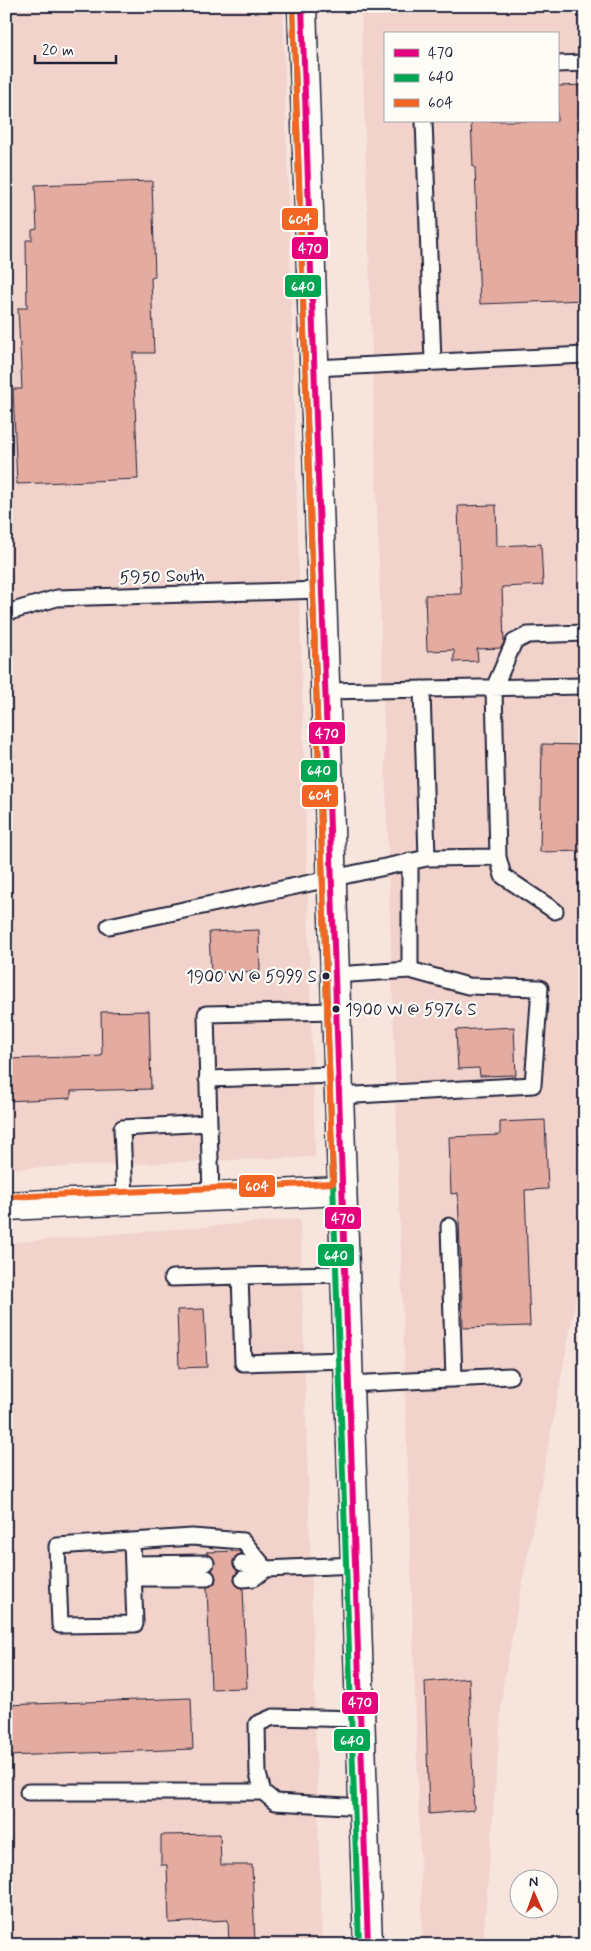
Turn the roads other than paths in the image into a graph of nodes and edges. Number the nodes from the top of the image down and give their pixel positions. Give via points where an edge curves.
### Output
1 (302, 6) edge
2 (585, 63) edge
3 (558, 64) edge
4 (424, 122) edge
5 (585, 355) edge
6 (433, 361) junction
7 (314, 368) junction
8 (322, 590) junction
9 (6, 613) edge
10 (585, 633) edge
11 (585, 686) edge
12 (494, 688) junction
13 (422, 689) junction
14 (326, 691) junction
15 (498, 857) junction
16 (427, 858) junction
17 (410, 861) junction
18 (333, 879) junction
19 (555, 911) dead end
20 (110, 926) dead end
21 (410, 970) junction
22 (336, 975) junction
23 (336, 1011) junction
24 (207, 1079) junction
25 (339, 1085) junction
26 (208, 1123) junction
27 (342, 1191) junction
28 (211, 1196) junction
29 (124, 1200) junction
30 (6, 1206) edge
31 (449, 1226) dead end
32 (344, 1274) junction
33 (240, 1276) junction
34 (172, 1278) dead end
35 (348, 1372) junction
36 (510, 1376) dead end
37 (454, 1379) junction
38 (132, 1541) junction
39 (206, 1563) dead end
40 (242, 1563) dead end
41 (355, 1565) junction
42 (266, 1569) junction
43 (133, 1571) junction
44 (207, 1578) dead end
45 (243, 1579) dead end
46 (360, 1719) junction
47 (28, 1792) dead end
48 (263, 1792) junction
49 (364, 1807) junction
50 (368, 1945) edge

1 - 7 main road
2 - 3 lane
4 - 6 lane
5 - 6 lane
6 - 7 lane
7 - 8 main road
8 - 9 lane, 5950 South via 57,598
8 - 14 main road
10 - 12 lane via 528,635 514,642
11 - 12 lane
12 - 13 lane
12 - 15 lane
13 - 14 lane
13 - 16 lane
14 - 18 main road
15 - 16 lane
15 - 19 lane via 504,876
16 - 17 lane
17 - 18 lane
17 - 21 lane
18 - 20 lane
18 - 22 main road
21 - 22 lane
21 - 25 lane via 468,986 540,988 533,1085
22 - 23 main road
23 - 24 lane via 206,1014
23 - 25 main road
24 - 25 lane
24 - 26 lane
25 - 27 main road
26 - 28 lane
26 - 29 lane via 122,1128
27 - 28 main road
27 - 32 main road
28 - 29 main road
29 - 30 main road
31 - 37 lane
32 - 33 lane
32 - 35 main road
33 - 34 lane
33 - 35 lane via 243,1363
35 - 37 lane
35 - 41 main road
36 - 37 lane
38 - 42 lane via 192,1537 243,1541
38 - 43 lane
38 - 43 lane via 57,1546 60,1625 135,1624
39 - 43 lane
40 - 42 lane
41 - 42 lane
41 - 46 main road
42 - 45 lane via 254,1578
43 - 44 lane
46 - 48 lane via 273,1717 257,1724 258,1774
46 - 49 main road
47 - 48 lane
48 - 49 lane via 275,1802
49 - 50 main road

